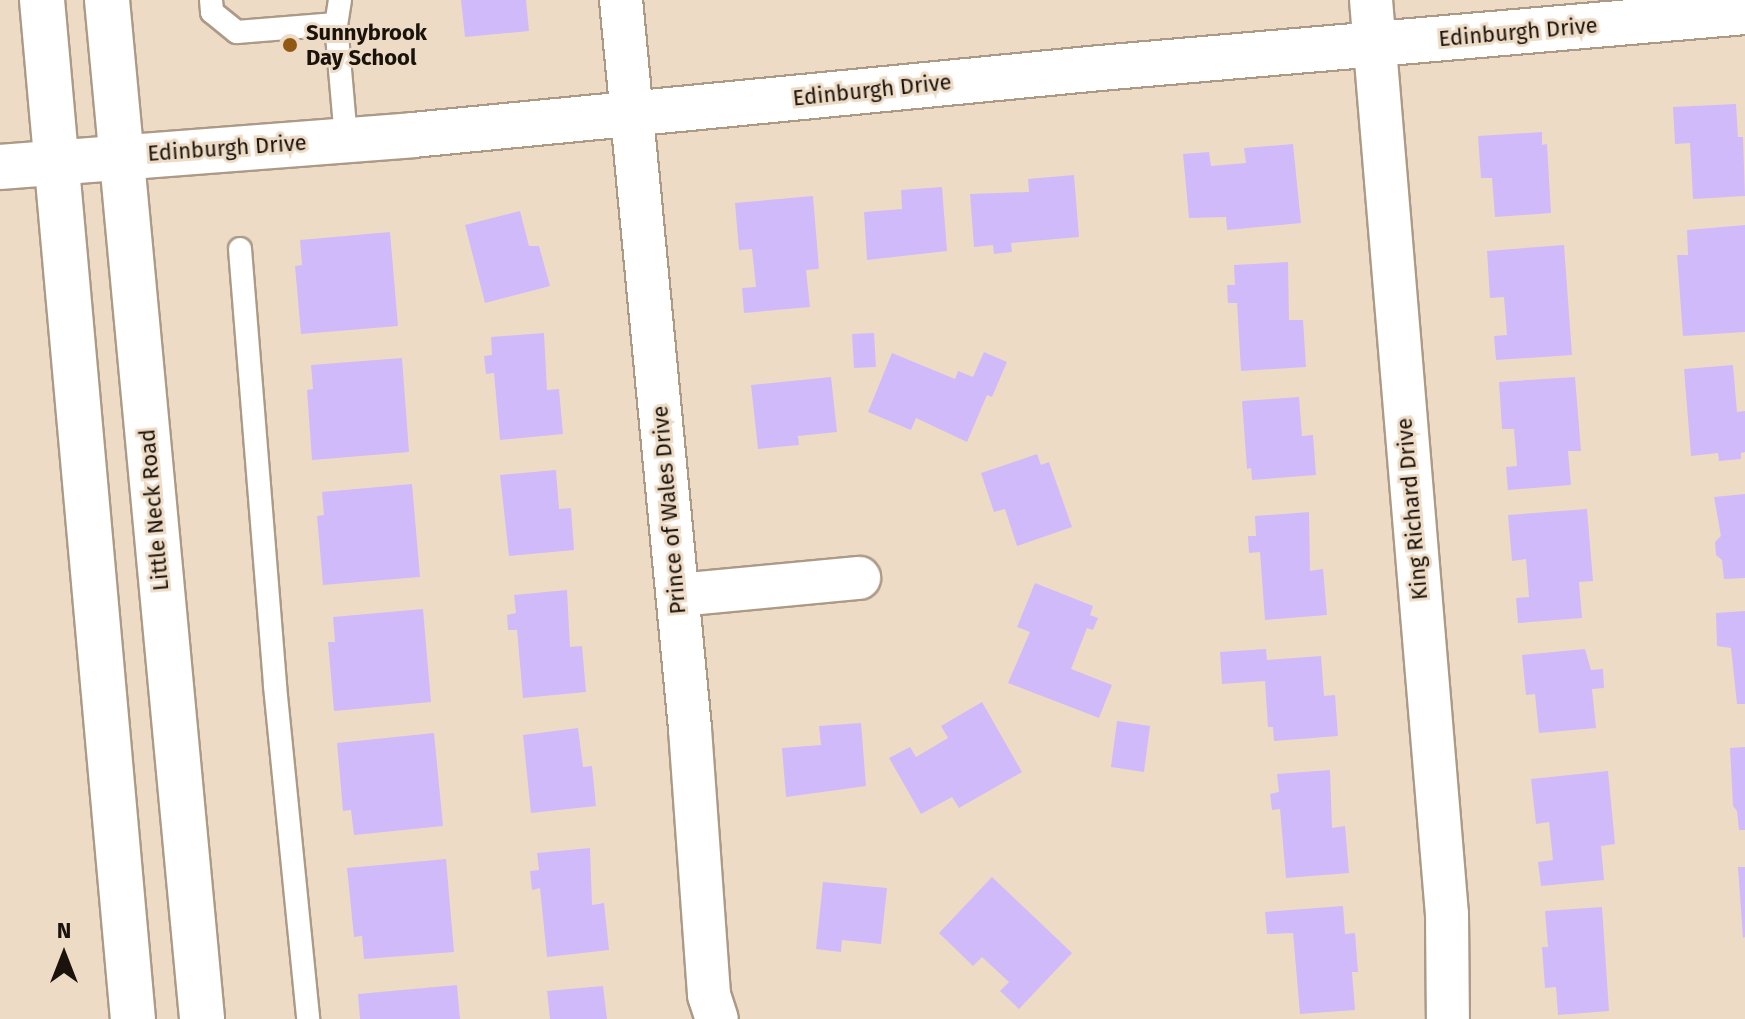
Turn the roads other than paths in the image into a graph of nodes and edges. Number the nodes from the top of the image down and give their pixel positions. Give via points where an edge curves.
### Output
1 (42, 0) edge
2 (107, 0) edge
3 (211, 0) edge
4 (340, 0) edge
5 (621, 0) edge
6 (1371, 0) edge
7 (1745, 12) edge
8 (336, 24) junction
9 (1374, 44) junction
10 (631, 113) junction
11 (346, 139) junction
12 (121, 157) junction
13 (56, 163) junction
14 (0, 167) edge
15 (240, 249) dead end
16 (859, 578) dead end
17 (678, 595) junction
18 (133, 1019) edge
19 (202, 1019) edge
20 (308, 1019) edge
21 (717, 1019) edge
22 (1448, 1019) edge

1 - 13 street
2 - 12 street, Little Neck Road
3 - 8 lane via 212,12 237,32
4 - 8 lane
5 - 10 street, Prince of Wales Drive
6 - 9 street, King Richard Drive
7 - 9 street, Edinburgh Drive
8 - 11 lane
9 - 10 street, Edinburgh Drive
9 - 22 street, King Richard Drive via 1447,914
10 - 11 street, Edinburgh Drive
10 - 17 street, Prince of Wales Drive
11 - 12 street, Edinburgh Drive
12 - 13 street, Edinburgh Drive
12 - 19 street, Little Neck Road
13 - 14 street, Edinburgh Drive
13 - 18 street
15 - 20 lane
16 - 17 street
17 - 21 street, Prince of Wales Drive via 709,995

